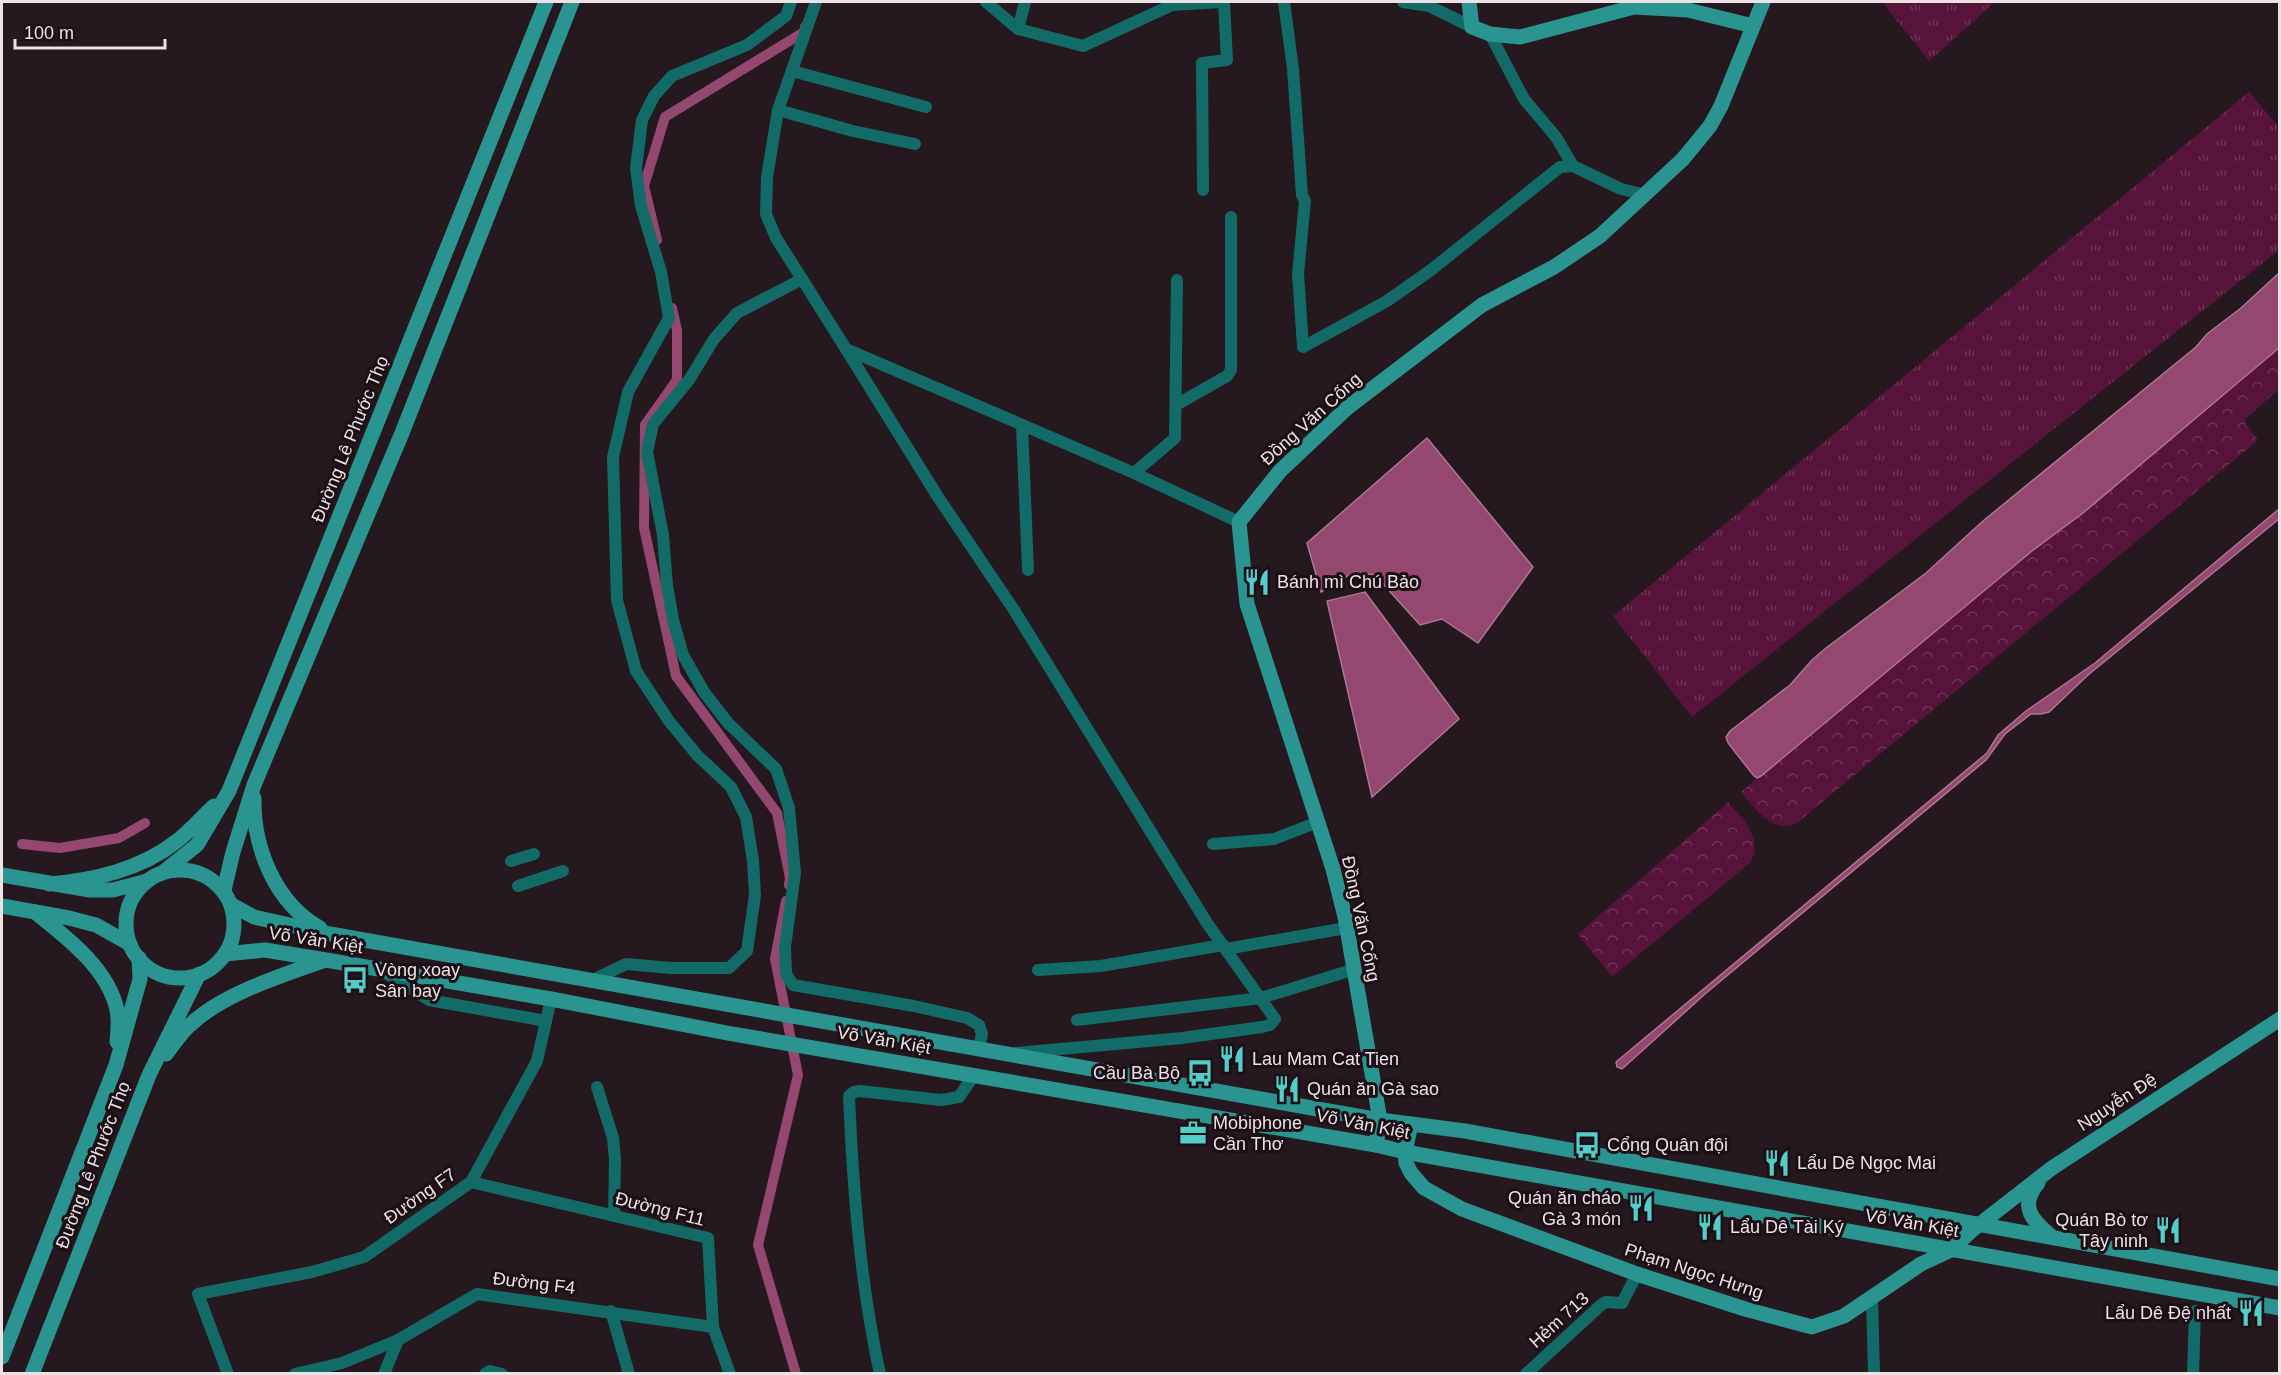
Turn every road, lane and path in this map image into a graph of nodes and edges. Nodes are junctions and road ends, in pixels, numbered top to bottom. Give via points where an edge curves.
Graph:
1 (546, 2) edge
2 (572, 2) edge
3 (791, 2) edge
4 (816, 2) edge
5 (986, 2) edge
6 (1025, 2) edge
7 (1222, 2) edge
8 (1284, 2) edge
9 (1403, 2) edge
10 (1469, 2) edge
11 (1763, 2) edge
12 (1170, 4) edge
13 (1753, 26) junction
14 (1472, 27) junction
15 (1018, 29) junction
16 (1490, 34) junction
17 (792, 71) junction
18 (926, 107) dead end
19 (778, 110) junction
20 (915, 144) dead end
21 (1573, 166) junction
22 (1203, 190) dead end
23 (1646, 195) junction
24 (1231, 217) dead end
25 (802, 279) junction
26 (1177, 279) dead end
27 (846, 349) junction
28 (1176, 405) junction
29 (1023, 425) junction
30 (1134, 473) junction
31 (1239, 522) junction
32 (1028, 570) dead end
33 (254, 785) junction
34 (229, 791) junction
35 (1318, 822) junction
36 (1213, 844) dead end
37 (534, 854) dead end
38 (511, 861) dead end
39 (563, 872) dead end
40 (162, 873) junction
41 (2, 875) edge
42 (147, 881) junction
43 (49, 884) junction
44 (518, 886) dead end
45 (224, 890) junction
46 (232, 905) junction
47 (2, 906) edge
48 (35, 912) junction
49 (1346, 928) junction
50 (330, 934) junction
51 (130, 944) junction
52 (1225, 947) junction
53 (225, 954) junction
54 (139, 958) junction
55 (326, 960) junction
56 (380, 970) junction
57 (1038, 970) dead end
58 (1352, 970) junction
59 (199, 974) junction
60 (592, 980) junction
61 (1261, 998) junction
62 (552, 999) junction
63 (546, 1020) junction
64 (1077, 1020) dead end
65 (2278, 1021) edge
66 (979, 1049) junction
67 (1007, 1054) junction
68 (116, 1065) junction
69 (149, 1075) junction
70 (974, 1075) junction
71 (597, 1087) dead end
72 (1380, 1120) junction
73 (1411, 1124) junction
74 (1376, 1145) junction
75 (1405, 1152) junction
76 (2052, 1168) junction
77 (471, 1182) junction
78 (614, 1216) junction
79 (1981, 1224) junction
80 (2055, 1239) junction
81 (1952, 1250) junction
82 (1637, 1274) junction
83 (2280, 1279) edge
84 (1872, 1297) junction
85 (2280, 1308) edge
86 (611, 1311) junction
87 (2195, 1311) dead end
88 (713, 1326) junction
89 (398, 1340) junction
90 (2, 1357) edge
91 (32, 1374) edge
92 (228, 1374) edge
93 (295, 1374) edge
94 (384, 1374) edge
95 (485, 1374) edge
96 (502, 1374) edge
97 (629, 1374) edge
98 (730, 1374) edge
99 (880, 1374) edge
100 (1526, 1374) edge
101 (1874, 1374) edge
102 (2193, 1374) edge

1 - 34 street, Đường Lê Phước Thọ
2 - 33 street via 402,434
3 - 60 street via 786,16 747,45 672,76 654,96 642,120 636,168 669,318 628,392 613,457 618,600 636,671 697,755 732,787 746,817 755,895 747,951 729,968 626,964
4 - 17 street
5 - 15 street
6 - 15 street
7 - 12 street
7 - 22 street via 1227,60 1202,63
8 - 21 street via 1305,201 1298,274 1303,347 1387,301 1546,176 1560,167
9 - 14 street via 1429,6
10 - 14 street
11 - 13 street, Đồng Văn Cống
12 - 15 street via 1083,46
13 - 16 street via 1688,9 1634,7 1520,37
13 - 23 street, Đồng Văn Cống via 1710,126
14 - 16 street
16 - 21 street via 1524,99 1556,137
17 - 18 street
17 - 19 street
19 - 20 street
19 - 25 street via 767,177 766,214
21 - 23 street via 1621,189
23 - 31 street, Đồng Văn Cống via 1577,254 1482,305 1347,408 1280,471
24 - 28 street via 1231,370
25 - 27 street
25 - 66 street via 737,313 653,424 647,452 663,535 673,620 683,655 704,692 728,723 776,769 789,808 795,873 785,947 786,974 793,985 967,1018 979,1024
26 - 28 street
27 - 29 street
27 - 52 street
28 - 30 street via 1175,438
29 - 30 street
29 - 32 street
30 - 31 street
31 - 35 street, Đồng Văn Cống via 1247,604
33 - 45 street
33 - 50 street via 254,812 273,878 292,907
34 - 40 street, Đường Lê Phước Thọ via 196,845
34 - 43 street via 176,842 145,860 104,876
35 - 36 street via 1274,839
35 - 49 street, Đồng Văn Cống
37 - 38 street
39 - 44 street
40 - 42 street
40 - 45 street via 178,869 195,871
41 - 43 street
42 - 43 street via 113,890
42 - 51 street via 128,910
45 - 46 street
46 - 50 street, Võ Văn Kiệt via 254,917
46 - 53 street via 235,922
47 - 48 street
48 - 51 street via 96,926
48 - 68 street via 92,964 105,983 117,1009
49 - 52 street
49 - 58 street, Đồng Văn Cống
50 - 60 street, Võ Văn Kiệt
51 - 54 street
52 - 57 street via 1101,966
52 - 61 street
53 - 55 street, Võ Văn Kiệt via 265,950
53 - 59 street
54 - 59 street via 166,976 183,978
54 - 68 street, Đường Lê Phước Thọ via 140,979
55 - 56 street, Võ Văn Kiệt
55 - 69 street via 281,975 204,1014 190,1025
56 - 62 street, Võ Văn Kiệt
56 - 63 street via 429,1000
58 - 61 street
58 - 72 street, Đồng Văn Cống
59 - 69 street, Đường Lê Phước Thọ
60 - 66 street, Võ Văn Kiệt
61 - 64 street
61 - 67 street via 1275,1019 1262,1028
62 - 63 street, Đường F7
62 - 70 street, Võ Văn Kiệt
63 - 77 street, Đường F7 via 537,1061
65 - 76 street, Nguyễn Đệ
66 - 67 street, Võ Văn Kiệt
67 - 72 street, Võ Văn Kiệt
68 - 90 street, Đường Lê Phước Thọ
69 - 91 street, Đường Lê Phước Thọ
70 - 74 street, Võ Văn Kiệt
70 - 99 street via 959,1097 941,1100 860,1091 849,1096 857,1231
71 - 78 street via 613,1138
72 - 73 street, Võ Văn Kiệt
72 - 74 street, Đồng Văn Cống
73 - 75 street
73 - 79 street, Võ Văn Kiệt
74 - 75 street, Võ Văn Kiệt
75 - 81 street, Võ Văn Kiệt
75 - 82 street, Phạm Ngọc Hưng via 1411,1173 1424,1188 1462,1209
76 - 79 street, Nguyễn Đệ
76 - 80 street via 2028,1200 2029,1211 2038,1225
77 - 78 street, Đường F11
77 - 92 street, Đường F7 via 364,1257 312,1272 198,1294
78 - 88 street, Đường F11 via 708,1238
79 - 80 street, Võ Văn Kiệt
79 - 81 street, Nguyễn Đệ
80 - 83 street, Võ Văn Kiệt
81 - 84 street, Phạm Ngọc Hưng via 1921,1264
81 - 85 street, Võ Văn Kiệt
82 - 84 street, Phạm Ngọc Hưng via 1812,1327 1844,1316
82 - 100 street, Hẻm 713 via 1622,1303 1600,1305
84 - 101 street
86 - 88 street, Đường F4
86 - 89 street, Đường F4 via 477,1294
86 - 97 street
87 - 102 street
88 - 98 street, Đường F11
89 - 93 street, Đường F4 via 342,1363
89 - 94 street
95 - 96 street

